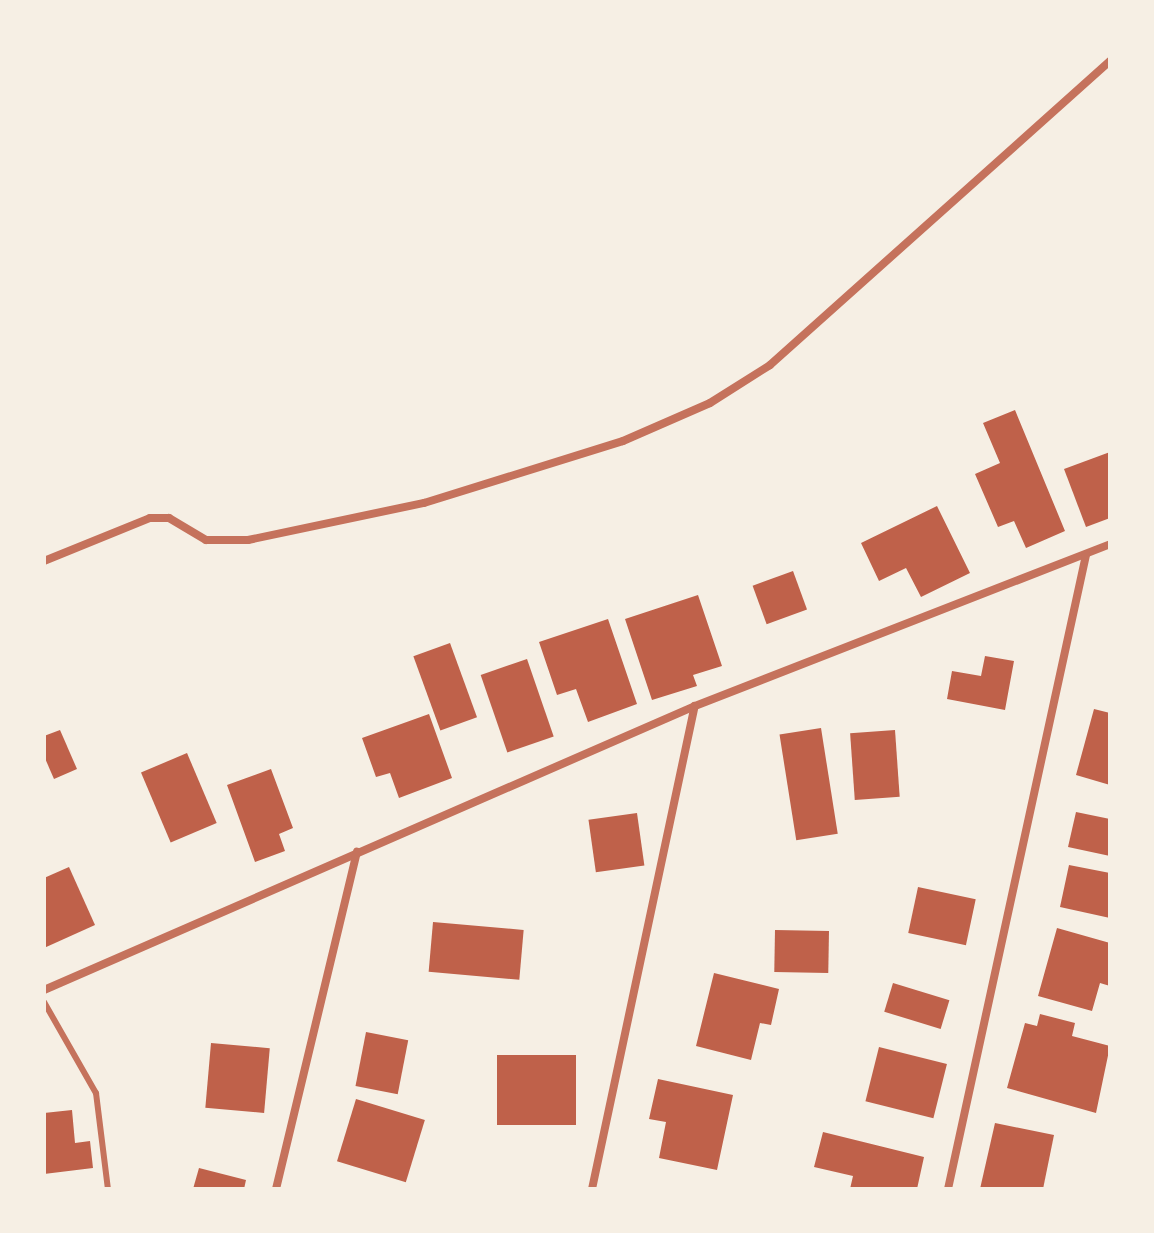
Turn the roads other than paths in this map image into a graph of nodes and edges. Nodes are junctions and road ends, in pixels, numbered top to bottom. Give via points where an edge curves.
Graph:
1 (1110, 61) edge
2 (1110, 544) edge
3 (1086, 555) junction
4 (44, 561) edge
5 (695, 706) junction
6 (357, 852) junction
7 (44, 990) edge
8 (44, 1002) edge
9 (108, 1189) edge
10 (276, 1189) edge
11 (592, 1189) edge
12 (948, 1189) edge

1 - 4 street via 770,365 710,403 623,441 424,503 248,540 206,540 169,518 150,518
2 - 3 street
3 - 5 street
3 - 12 street
5 - 6 street
5 - 11 street
6 - 7 street
6 - 10 street
8 - 9 lane via 96,1093

